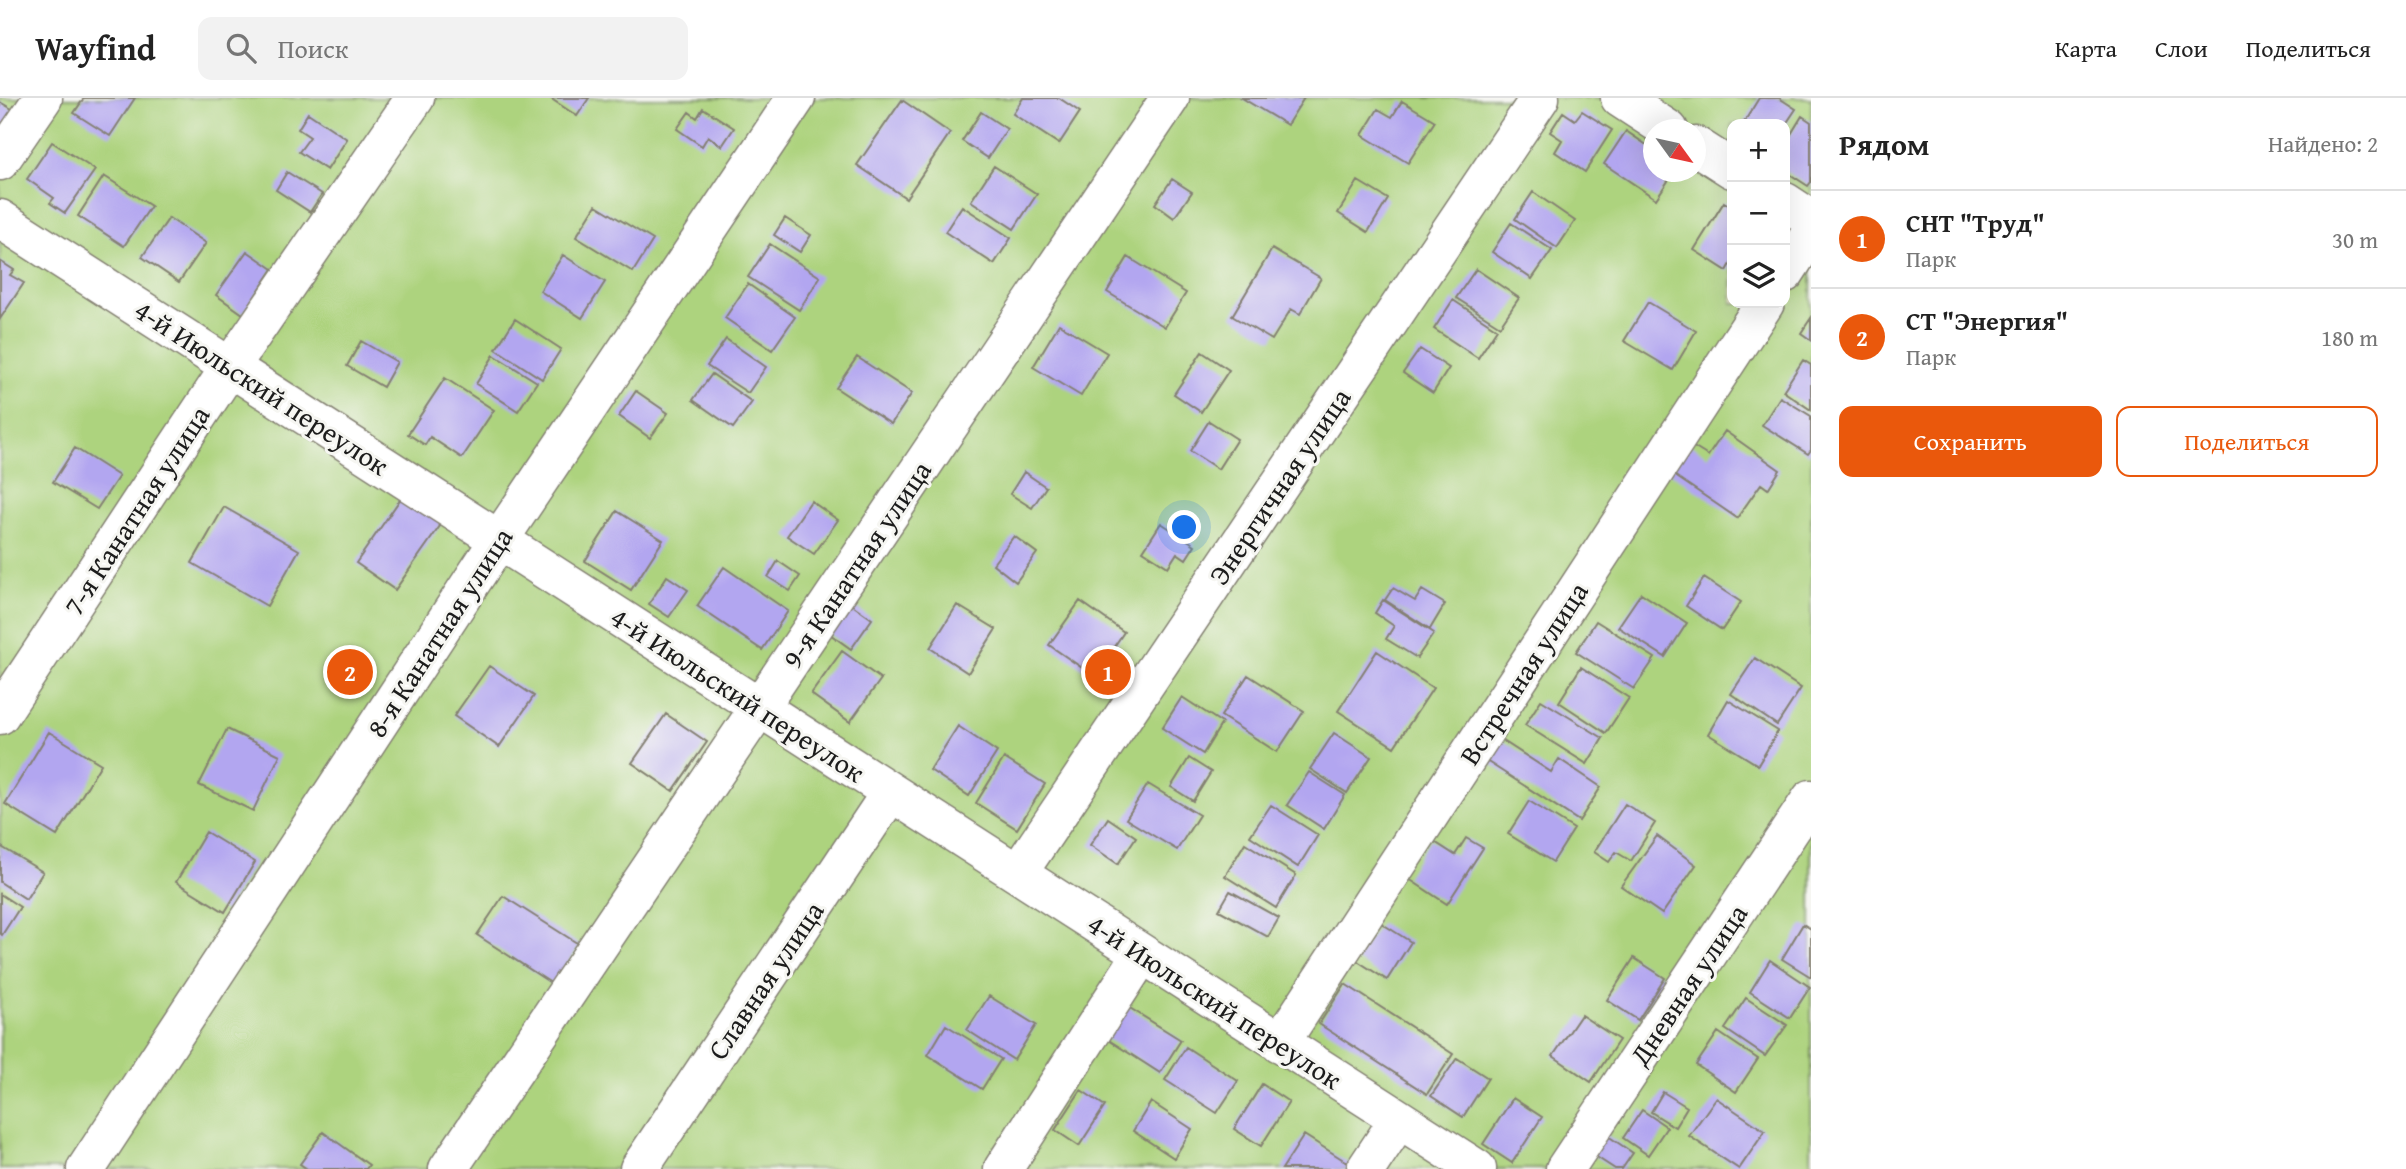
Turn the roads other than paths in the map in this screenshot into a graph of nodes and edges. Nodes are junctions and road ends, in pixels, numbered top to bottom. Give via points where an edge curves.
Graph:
1 (43, 98) edge
2 (415, 98) edge
3 (796, 98) edge
4 (1170, 98) edge
5 (1540, 98) edge
6 (1619, 98) edge
7 (1652, 119) edge
8 (1706, 152) edge
9 (0, 161) edge
10 (1727, 166) edge
11 (1790, 205) edge
12 (0, 219) edge
13 (1811, 219) edge
14 (1811, 233) edge
15 (1790, 265) edge
16 (1762, 308) edge
17 (230, 367) junction
18 (499, 540) junction
19 (760, 708) junction
20 (0, 715) edge
21 (891, 792) junction
22 (1811, 799) edge
23 (1018, 873) junction
24 (1142, 954) junction
25 (1280, 1043) junction
26 (1399, 1119) junction
27 (86, 1169) edge
28 (448, 1169) edge
29 (639, 1169) edge
30 (1003, 1169) edge
31 (1367, 1169) edge
32 (1477, 1169) edge
33 (1565, 1169) edge

1 - 9 lane
2 - 17 lane, 7-я Канатная улица
3 - 18 lane, 8-я Канатная улица
4 - 19 lane, 9-я Канатная улица
5 - 23 lane, Энергичная улица
6 - 7 lane
8 - 10 lane
11 - 13 lane
12 - 17 lane, 4-й Июльский переулок
14 - 15 lane
16 - 25 lane, Встречная улица
17 - 18 lane, 4-й Июльский переулок
17 - 20 lane, 7-я Канатная улица
18 - 19 lane, 4-й Июльский переулок
18 - 27 lane, 8-я Канатная улица
19 - 21 lane, 4-й Июльский переулок
19 - 28 lane, 9-я Канатная улица
21 - 23 lane, 4-й Июльский переулок
21 - 29 lane, Славная улица
22 - 33 lane, Дневная улица
23 - 24 lane, 4-й Июльский переулок
24 - 25 lane, 4-й Июльский переулок
24 - 30 lane
25 - 26 lane, 4-й Июльский переулок
26 - 31 lane
26 - 32 lane, 4-й Июльский переулок

